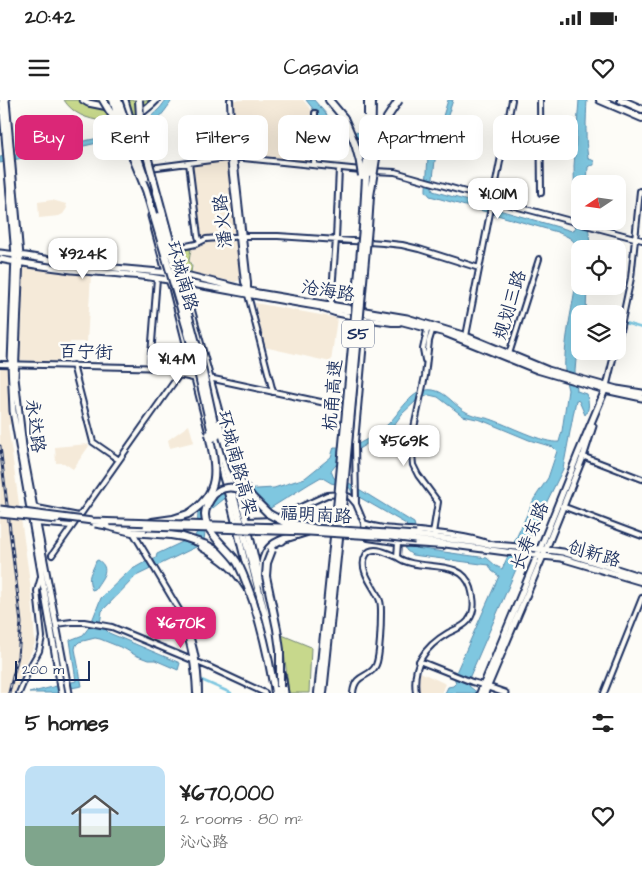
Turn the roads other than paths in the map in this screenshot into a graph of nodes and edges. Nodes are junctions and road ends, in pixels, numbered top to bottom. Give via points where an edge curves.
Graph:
1 (2, 100) edge
2 (6, 100) edge
3 (82, 100) edge
4 (113, 100) edge
5 (118, 100) edge
6 (125, 100) edge
7 (139, 100) edge
8 (156, 100) edge
9 (230, 100) edge
10 (329, 100) edge
11 (368, 100) edge
12 (372, 100) edge
13 (399, 100) edge
14 (512, 100) edge
15 (540, 100) edge
16 (600, 100) edge
17 (621, 100) edge
18 (104, 103) edge
19 (642, 109) edge
20 (315, 113) dead end
21 (118, 115) edge
22 (124, 115) edge
23 (128, 115) edge
24 (140, 115) edge
25 (230, 115) edge
26 (642, 118) edge
27 (9, 153) junction
28 (139, 160) edge
29 (139, 160) edge
30 (142, 160) edge
31 (210, 160) edge
32 (232, 160) edge
33 (263, 160) edge
34 (189, 163) junction
35 (314, 165) junction
36 (340, 168) junction
37 (146, 169) junction
38 (640, 191) dead end
39 (541, 193) dead end
40 (367, 196) junction
41 (493, 199) junction
42 (152, 206) junction
43 (241, 236) junction
44 (636, 238) junction
45 (336, 239) junction
46 (642, 240) edge
47 (200, 242) junction
48 (172, 249) junction
49 (0, 253) edge
50 (0, 259) edge
51 (18, 259) junction
52 (538, 259) dead end
53 (175, 265) junction
54 (479, 268) junction
55 (166, 272) junction
56 (182, 274) junction
57 (157, 278) junction
58 (169, 280) junction
59 (184, 283) junction
60 (248, 293) junction
61 (331, 304) junction
62 (625, 305) edge
63 (318, 307) junction
64 (366, 319) junction
65 (404, 322) junction
66 (431, 326) junction
67 (466, 336) junction
68 (197, 354) junction
69 (509, 358) junction
70 (613, 360) edge
71 (13, 363) junction
72 (0, 364) edge
73 (73, 365) junction
74 (192, 367) junction
75 (150, 368) junction
76 (171, 368) junction
77 (179, 375) junction
78 (210, 378) junction
79 (195, 379) junction
80 (606, 388) junction
81 (273, 392) junction
82 (642, 393) edge
83 (642, 398) edge
84 (358, 410) junction
85 (580, 455) junction
86 (119, 460) junction
87 (642, 479) edge
88 (252, 496) junction
89 (340, 498) junction
90 (356, 504) junction
91 (560, 505) junction
92 (32, 507) junction
93 (0, 509) edge
94 (0, 514) edge
95 (79, 516) junction
96 (247, 521) junction
97 (147, 522) junction
98 (35, 523) junction
99 (364, 523) junction
100 (72, 526) junction
101 (107, 526) junction
102 (311, 530) junction
103 (432, 533) junction
104 (134, 534) dead end
105 (642, 536) edge
106 (415, 537) junction
107 (284, 539) junction
108 (400, 543) junction
109 (494, 548) junction
110 (543, 549) junction
111 (52, 555) dead end
112 (397, 556) junction
113 (540, 556) junction
114 (42, 575) junction
115 (642, 577) edge
116 (242, 578) junction
117 (642, 582) edge
118 (642, 598) edge
119 (254, 600) junction
120 (642, 603) edge
121 (56, 624) junction
122 (273, 631) junction
123 (195, 661) junction
124 (419, 661) junction
125 (273, 683) junction
126 (485, 686) junction
127 (280, 690) edge
128 (20, 693) edge
129 (62, 693) edge
130 (69, 693) edge
131 (197, 693) edge
132 (265, 693) edge
133 (274, 693) edge
134 (285, 693) edge
135 (318, 693) edge
136 (323, 693) edge
137 (353, 693) edge
138 (416, 693) edge
139 (482, 693) edge
140 (505, 693) edge
141 (605, 693) edge

1 - 27 main road, 永达路
2 - 27 main road, 永达路
3 - 18 main road
4 - 42 highway, 环城南路高架, bridge
5 - 22 main road, 环城南路, bridge
5 - 53 highway, 环城南路高架, bridge
6 - 23 main road, 环城南路
7 - 53 highway, bridge via 146,152
8 - 24 highway, bridge
9 - 25 street, 潘火路
10 - 40 highway, bridge via 344,118 356,144
11 - 40 highway, 杭甬高速 / S5, bridge
12 - 40 highway, 杭甬高速 / S5, bridge
13 - 40 highway, bridge via 387,118
14 - 41 street
15 - 39 street
16 - 26 highway
17 - 19 highway
18 - 21 main road, bridge
18 - 42 highway, bridge
20 - 35 street
27 - 51 main road, 永达路
28 - 42 main road, 环城南路
29 - 42 main road, 环城南路
30 - 37 highway
31 - 34 street
32 - 43 street, 潘火路
33 - 35 street
34 - 37 street
34 - 47 street
35 - 36 street
36 - 41 street via 395,172
36 - 45 street
37 - 42 highway
38 - 44 street
40 - 89 highway, 杭甬高速 / S5, bridge
41 - 44 street
41 - 54 street
42 - 48 main road, 环城南路
42 - 55 main road, 环城南路
42 - 68 highway, 环城南路高架, bridge
43 - 45 street
43 - 47 street
43 - 60 street, 潘火路
44 - 46 street
44 - 62 street
45 - 54 street via 402,245
45 - 61 street
47 - 48 street
48 - 56 main road, 环城南路
49 - 51 main road, 沧海路
50 - 51 main road, 沧海路
51 - 55 main road, 沧海路
51 - 57 main road, 沧海路 via 64,269
51 - 71 main road, 永达路
52 - 69 street, 规划三路
53 - 68 highway, 环城南路高架, bridge
54 - 67 street
55 - 56 main road, 沧海路
55 - 58 main road, 环城南路
56 - 59 main road, 环城南路
56 - 60 main road, 沧海路
57 - 58 main road, 沧海路
57 - 75 street
58 - 59 main road, 沧海路
58 - 74 main road, 环城南路
59 - 60 main road, 沧海路
59 - 78 main road, 环城南路
60 - 61 main road, 沧海路
60 - 63 main road, 沧海路
60 - 81 street, 潘火路
61 - 66 main road, 沧海路 via 407,318
63 - 64 street via 335,314
63 - 65 main road, 沧海路
64 - 65 street
64 - 84 street
65 - 66 main road, 沧海路
66 - 67 main road, 沧海路
66 - 69 main road, 沧海路
66 - 103 street via 423,349 427,367 412,437 412,454 418,475 438,502
67 - 69 main road, 沧海路
68 - 88 highway, bridge via 232,467
68 - 97 highway, bridge via 215,469 213,484 204,500 188,514
68 - 125 highway, 环城南路高架, bridge via 213,438 272,659
68 - 127 highway, 环城南路高架, bridge via 275,656
69 - 80 main road via 537,370
70 - 80 street, 长寿东路
71 - 72 street, 百宁街
71 - 73 street, 百宁街
71 - 92 main road, 永达路
73 - 75 street, 百宁街
73 - 86 street via 93,442
74 - 76 street, 百宁街
74 - 79 main road, 环城南路
75 - 76 street, 百宁街
76 - 77 street
77 - 79 street
77 - 86 street
78 - 79 street
78 - 81 street
78 - 96 main road, 环城南路, bridge
79 - 119 main road, 环城南路 via 227,489
80 - 82 main road
80 - 83 main road
80 - 85 main road, 长寿东路
81 - 84 street
84 - 90 street
85 - 87 street
85 - 91 main road, 长寿东路
86 - 95 street
88 - 102 highway, bridge via 269,514
88 - 116 highway, bridge via 242,489 220,489 211,498 205,515 208,527 237,563
89 - 135 highway, 杭甬高速 / S5
89 - 136 highway, 杭甬高速 / S5
90 - 96 street via 342,494 327,495 272,520
90 - 99 street
91 - 105 street
91 - 110 main road, 长寿东路
92 - 95 street
92 - 98 main road, 永达路
93 - 97 main road, 福明南路, bridge via 92,522
94 - 101 main road, 福明南路, bridge
95 - 100 street
96 - 122 main road
97 - 102 main road, 福明南路, bridge
98 - 100 street
98 - 114 main road, 永达路
98 - 121 main road, 永达路
99 - 106 street via 403,530
99 - 108 street via 368,538
100 - 111 street
101 - 102 main road, 福明南路, bridge
101 - 116 highway, bridge via 183,537 207,545 230,560
102 - 106 main road, 福明南路, bridge
102 - 107 highway, bridge
103 - 106 street
103 - 109 street via 478,540
104 - 123 street via 175,603
106 - 108 street
106 - 109 main road, 福明南路
106 - 109 street via 435,545 482,551
107 - 122 highway, bridge via 271,545 262,565
107 - 127 highway, bridge via 272,550 266,576 280,650
108 - 112 street
109 - 110 main road, 福明南路
109 - 113 main road, 福明南路
110 - 113 main road, 长寿东路
110 - 115 main road, 创新路 via 563,552
112 - 124 street via 413,564 454,569 463,574 470,584 473,597 474,606 467,622 434,642
112 - 137 street via 377,550 366,555 365,573 381,610 378,654 374,669 358,679
113 - 117 main road, 创新路 via 561,558
113 - 126 main road, 长寿东路
114 - 128 street via 37,591 42,637
114 - 129 main road, 永达路
116 - 119 highway
116 - 125 highway, bridge via 264,635
118 - 141 street
119 - 133 main road
120 - 141 street
121 - 123 street via 84,622 112,627
121 - 130 main road, 永达路
122 - 134 main road
123 - 131 street
123 - 132 street
124 - 126 street
124 - 138 street via 414,677
125 - 133 highway, 环城南路高架
126 - 139 main road, 长寿东路
126 - 140 main road

